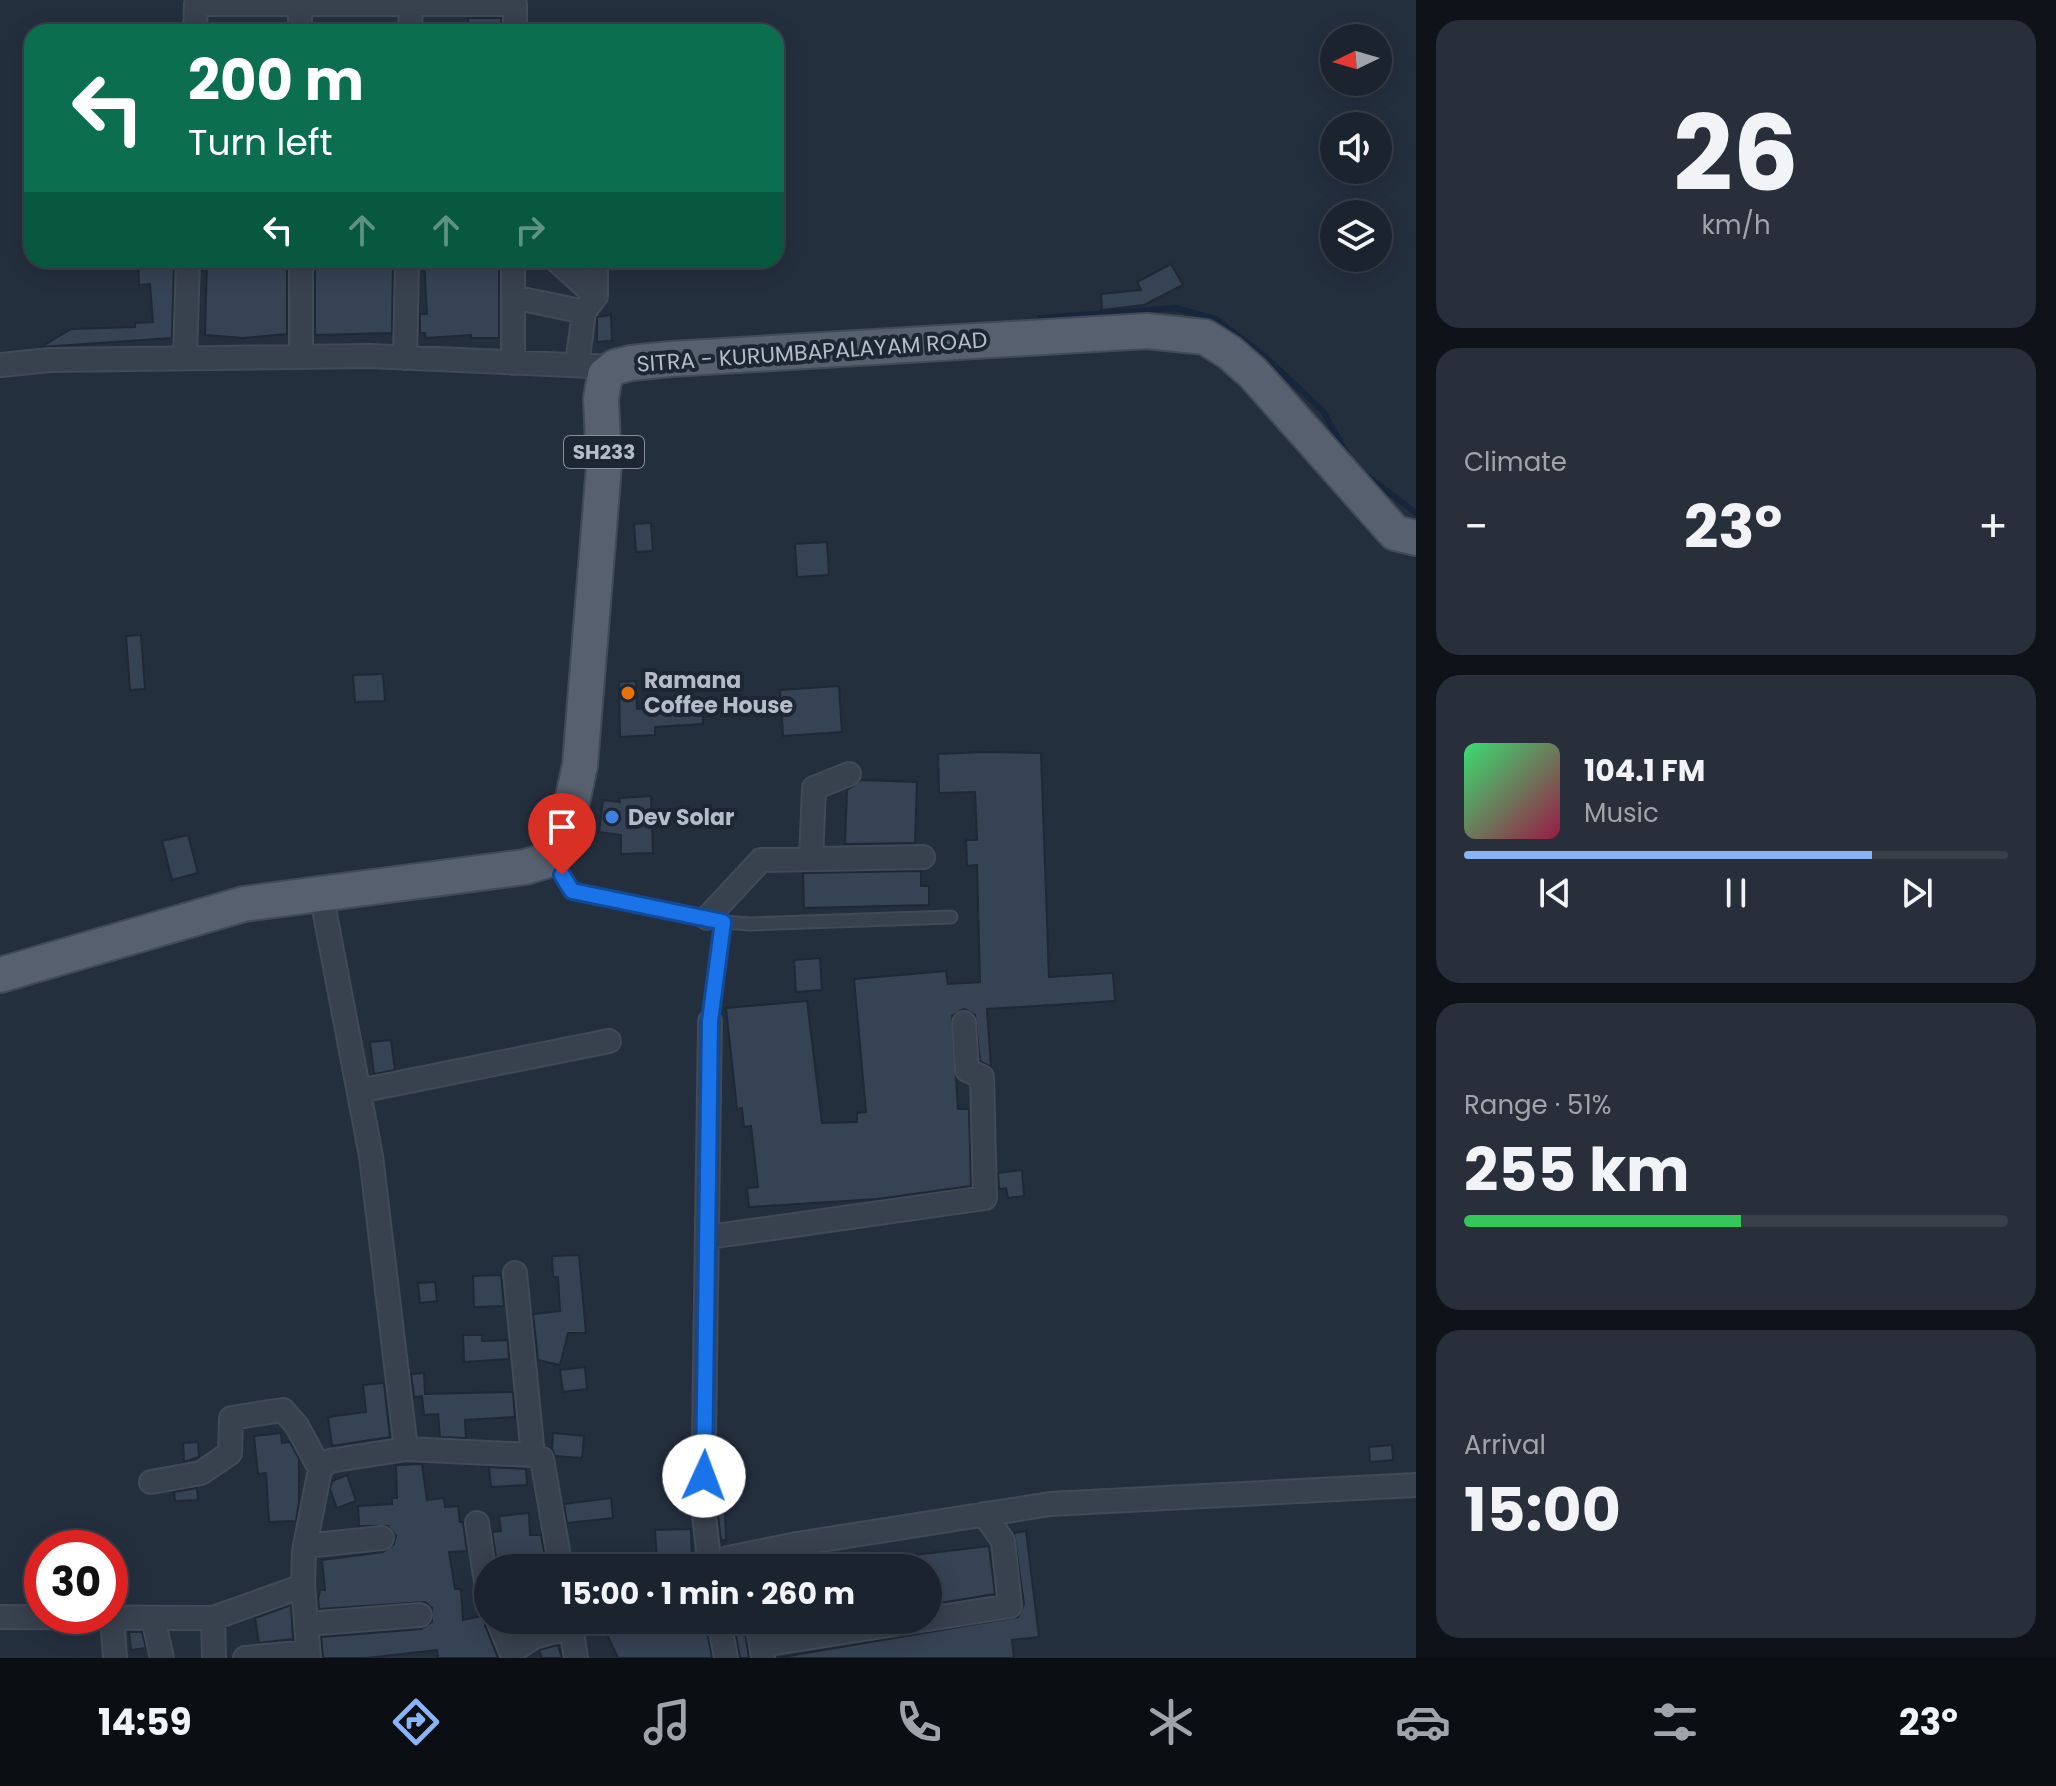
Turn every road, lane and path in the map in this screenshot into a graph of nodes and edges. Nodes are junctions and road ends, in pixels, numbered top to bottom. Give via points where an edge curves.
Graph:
1 (300, 4) junction
2 (411, 4) junction
3 (195, 24) edge
4 (300, 24) edge
5 (410, 24) edge
6 (515, 24) edge
7 (188, 268) edge
8 (301, 268) edge
9 (407, 268) edge
10 (513, 268) edge
11 (562, 268) edge
12 (595, 268) edge
13 (513, 297) junction
14 (590, 304) junction
15 (301, 357) junction
16 (185, 358) junction
17 (405, 358) junction
18 (513, 363) junction
19 (0, 365) edge
20 (577, 365) junction
21 (615, 367) junction
22 (1416, 538) edge
23 (849, 774) dead end
24 (923, 857) dead end
25 (552, 859) junction
26 (811, 859) junction
27 (321, 893) junction
28 (951, 917) dead end
29 (715, 920) junction
30 (0, 975) edge
31 (710, 1021) joint
32 (964, 1023) dead end
33 (609, 1041) dead end
34 (359, 1091) junction
35 (709, 1237) junction
36 (515, 1273) dead end
37 (406, 1449) junction
38 (533, 1455) junction
39 (320, 1469) junction
40 (151, 1482) dead end
41 (1416, 1485) edge
42 (984, 1514) junction
43 (477, 1523) dead end
44 (382, 1538) dead end
45 (305, 1546) junction
46 (482, 1554) edge
47 (559, 1554) edge
48 (708, 1554) edge
49 (781, 1554) edge
50 (303, 1586) junction
51 (420, 1615) dead end
52 (0, 1617) edge
53 (24, 1617) edge
54 (128, 1617) edge
55 (942, 1617) edge
56 (153, 1618) junction
57 (213, 1618) junction
58 (306, 1624) junction
59 (113, 1634) edge
60 (504, 1634) edge
61 (541, 1634) edge
62 (573, 1634) edge
63 (722, 1634) edge
64 (850, 1634) edge
65 (763, 1651) edge
66 (309, 1655) edge
67 (115, 1658) edge
68 (162, 1658) edge
69 (214, 1658) edge
70 (245, 1658) edge
71 (576, 1658) edge
72 (726, 1658) edge

1 - 2 street
1 - 3 street via 196,4
1 - 4 street
2 - 5 street
2 - 6 street via 515,4
7 - 16 street
8 - 15 street
9 - 17 street
10 - 13 street
11 - 14 street
12 - 14 street
13 - 14 street
13 - 18 street
14 - 20 street
15 - 16 street
15 - 17 street
16 - 19 street
17 - 18 street
18 - 20 street
20 - 21 street
21 - 22 main road, SITRA - KURUMBAPALAYAM ROAD via 671,359 1131,332 1205,337 1253,373 1395,533
21 - 25 main road, SITRA - KURUMBAPALAYAM ROAD / SH233 via 605,375 601,399 604,466 580,765 569,823
23 - 26 street via 814,788
24 - 26 street
25 - 27 main road
25 - 29 lane via 572,891
26 - 29 street via 761,860
27 - 30 main road via 244,904
27 - 34 street
28 - 29 lane
29 - 31 lane
31 - 35 street
32 - 35 street via 967,1070 982,1077 985,1198
33 - 34 street
34 - 37 street
35 - 48 street via 703,1506
36 - 38 street
37 - 38 street
37 - 39 street via 329,1461
38 - 47 street via 542,1459
39 - 40 street via 283,1410 231,1418 230,1453 201,1473
39 - 45 street
41 - 42 street via 1050,1504
42 - 49 street
42 - 55 street via 1003,1541 1010,1606
43 - 46 street
44 - 45 street
45 - 50 street
50 - 57 street
50 - 58 street
51 - 58 street
52 - 53 street
54 - 56 street
56 - 57 street
56 - 68 street
57 - 69 street
58 - 66 street
59 - 67 street
60 - 61 street via 511,1652
62 - 71 street
63 - 72 street
64 - 65 street
66 - 70 street

